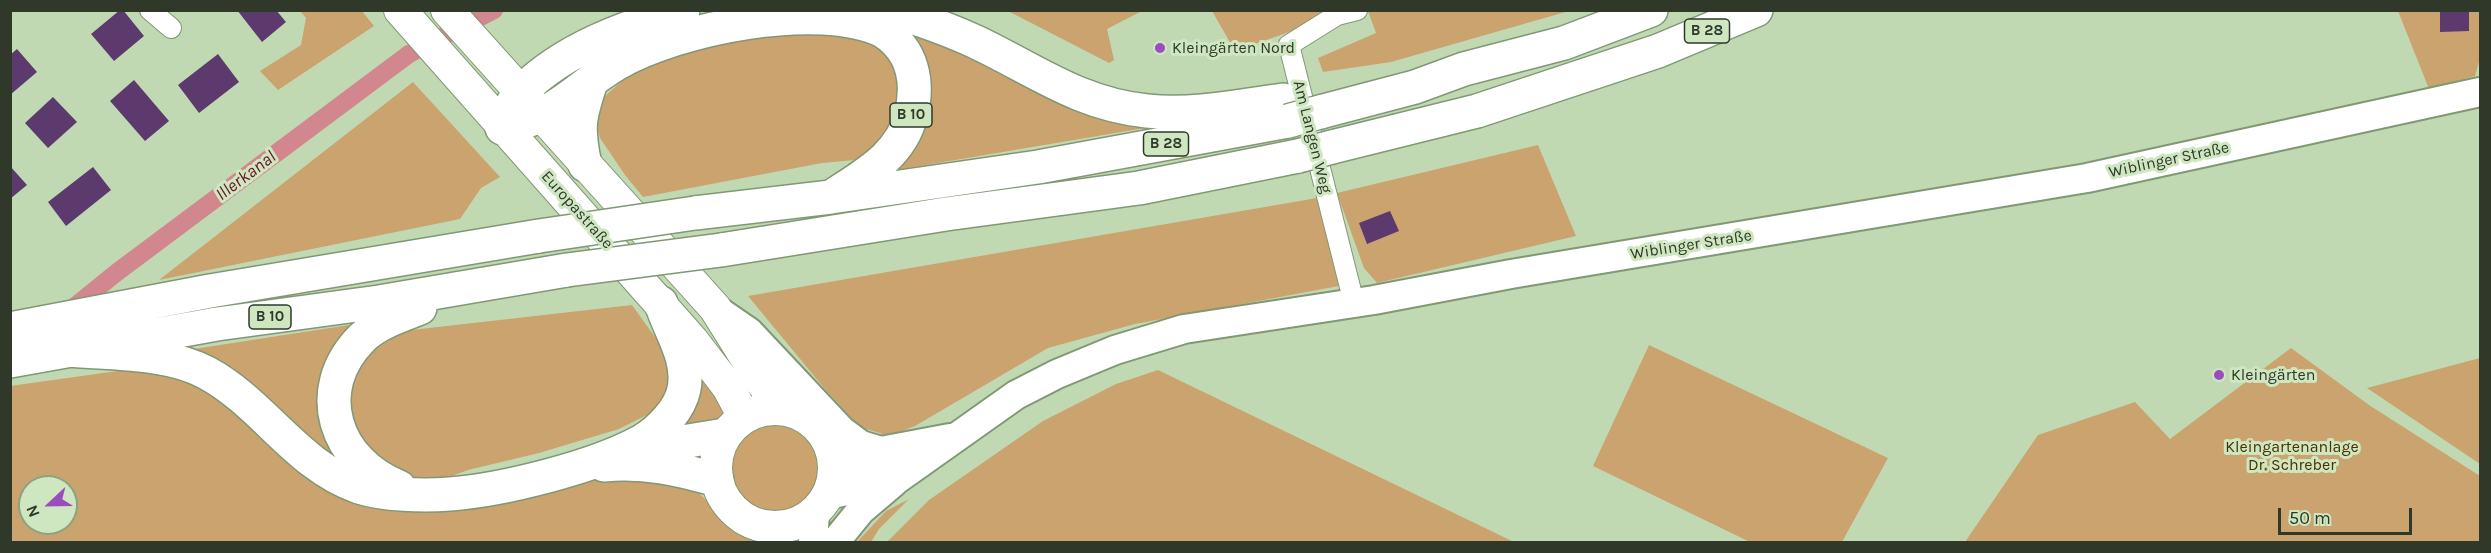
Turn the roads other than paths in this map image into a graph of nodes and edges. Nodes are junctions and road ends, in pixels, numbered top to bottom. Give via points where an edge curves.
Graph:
1 (150, 10) edge
2 (400, 10) edge
3 (447, 10) edge
4 (683, 10) edge
5 (890, 10) edge
6 (1357, 10) edge
7 (1651, 10) edge
8 (1756, 10) edge
9 (171, 28) dead end
10 (591, 82) junction
11 (520, 92) junction
12 (2481, 92) edge
13 (1286, 111) junction
14 (542, 116) junction
15 (502, 128) junction
16 (585, 165) junction
17 (831, 197) junction
18 (835, 232) joint
19 (471, 287) junction
20 (661, 303) junction
21 (1354, 303) junction
22 (715, 308) junction
23 (10, 329) edge
24 (69, 350) junction
25 (10, 361) edge
26 (783, 409) junction
27 (734, 426) junction
28 (958, 436) junction
29 (831, 451) junction
30 (620, 452) junction
31 (927, 459) junction
32 (569, 469) junction
33 (717, 480) junction
34 (896, 480) junction
35 (413, 493) junction
36 (821, 503) junction
37 (772, 535) edge
38 (813, 543) edge
39 (835, 543) edge

1 - 9 street
2 - 15 main road, Europastraße
3 - 11 main road
4 - 11 highway via 606,36 549,69
5 - 13 highway via 976,42 1052,83 1112,105 1147,111
6 - 21 street, Am Langen Weg via 1337,15 1289,45
7 - 13 highway via 1564,43 1464,69 1415,87
8 - 18 highway, B 28, bridge via 1658,51 1477,111 1298,156 1139,188
10 - 14 highway, B 10
10 - 16 highway via 579,134
10 - 17 highway, B 10 via 671,37 746,19 812,13 849,17 878,27 904,51 914,74 910,121 898,144 881,163
11 - 14 main road
11 - 15 highway
12 - 21 main road, Wiblinger Straße via 2086,178
13 - 17 highway, B 28 via 1044,166
14 - 15 highway, B 10
14 - 16 main road
15 - 20 main road, Europastraße
16 - 22 main road
17 - 23 highway, B 10, bridge via 695,213 281,278
18 - 19 highway, B 10, bridge
19 - 24 highway, B 10
19 - 35 highway via 375,328 348,356 337,379 334,414 352,453 373,474
20 - 27 main road, Europastraße via 728,387
20 - 30 highway via 680,349 684,391 664,422 644,440
21 - 28 main road, Wiblinger Straße via 1184,328 1114,350 1016,395
22 - 26 main road
22 - 28 main road via 749,332 842,431 861,445 881,451
24 - 25 highway, B 10
24 - 35 highway, B 10 via 173,360 191,366 247,400 291,444 337,478 384,492
26 - 27 main road via 756,412
26 - 29 main road via 813,423
27 - 30 highway
27 - 33 main road via 719,449
28 - 31 main road, Wiblinger Straße
29 - 31 main road, Wiblinger Straße via 864,468
29 - 36 main road via 833,473
30 - 32 highway
31 - 34 main road, Wiblinger Straße
32 - 33 highway, B 10 via 647,464
32 - 35 highway, B 10 via 449,494
33 - 37 main road via 721,494 734,511
34 - 36 main road, Wiblinger Straße
34 - 39 main road via 861,510
36 - 37 main road via 801,522
36 - 38 main road

